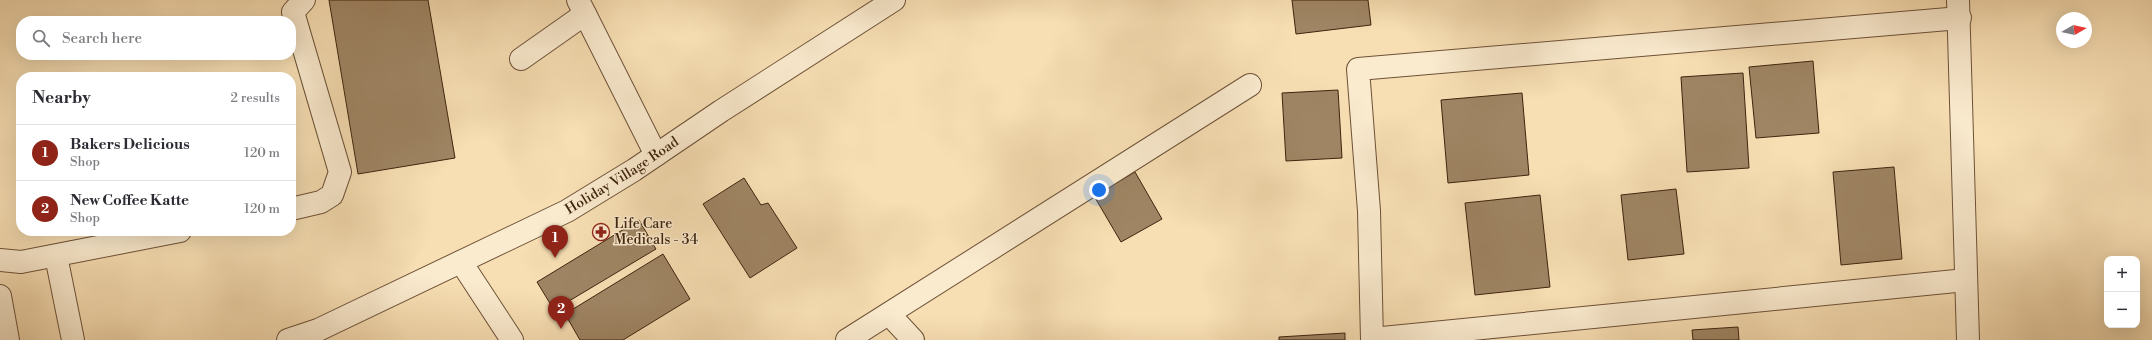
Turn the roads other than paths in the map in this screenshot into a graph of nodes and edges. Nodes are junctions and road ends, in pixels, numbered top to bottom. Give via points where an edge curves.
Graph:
1 (304, 0) edge
2 (894, 0) edge
3 (581, 7) edge
4 (1959, 9) edge
5 (294, 16) edge
6 (296, 22) edge
7 (521, 59) dead end
8 (1250, 85) dead end
9 (656, 155) junction
10 (296, 208) edge
11 (155, 236) edge
12 (56, 256) junction
13 (0, 260) edge
14 (461, 262) junction
15 (1966, 280) junction
16 (0, 296) edge
17 (889, 314) junction
18 (8, 340) edge
19 (73, 340) edge
20 (288, 340) edge
21 (512, 340) edge
22 (846, 340) edge
23 (913, 340) edge
24 (1372, 340) edge
25 (1968, 340) edge

1 - 5 street via 293,12
2 - 9 street, Holiday Village Road
3 - 7 street
3 - 9 street
4 - 15 street
4 - 24 street via 1358,69 1369,211
6 - 10 street via 340,172 332,195 321,202
8 - 17 street
9 - 14 street, Holiday Village Road via 566,211
11 - 12 street
12 - 13 street via 21,262
12 - 19 street
14 - 20 street, Holiday Village Road via 318,330
14 - 21 street
15 - 24 street
15 - 25 street
16 - 18 street
17 - 22 street
17 - 23 street

